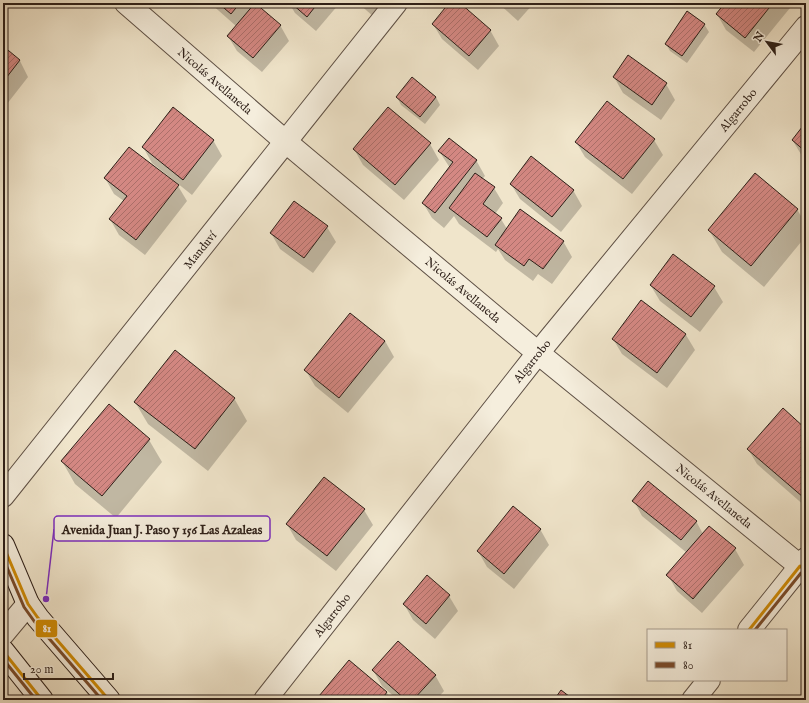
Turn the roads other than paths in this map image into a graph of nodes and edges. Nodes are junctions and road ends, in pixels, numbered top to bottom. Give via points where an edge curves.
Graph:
1 (126, 3) edge
2 (396, 3) edge
3 (806, 27) edge
4 (286, 142) junction
5 (538, 353) junction
6 (3, 496) edge
7 (3, 545) edge
8 (804, 565) edge
9 (28, 604) junction
10 (750, 629) edge
11 (3, 634) edge
12 (3, 651) edge
13 (708, 681) edge
14 (42, 700) edge
15 (109, 700) edge
16 (265, 700) edge
17 (693, 700) edge

1 - 4 street, Nicolás Avellaneda
2 - 4 street, Manduví
3 - 5 street, Algarrobo
4 - 5 street, Nicolás Avellaneda
4 - 6 street, Manduví
5 - 8 street, Nicolás Avellaneda
5 - 16 street, Algarrobo
7 - 9 street
8 - 10 street
9 - 11 street
9 - 15 street
12 - 14 street
13 - 17 street

